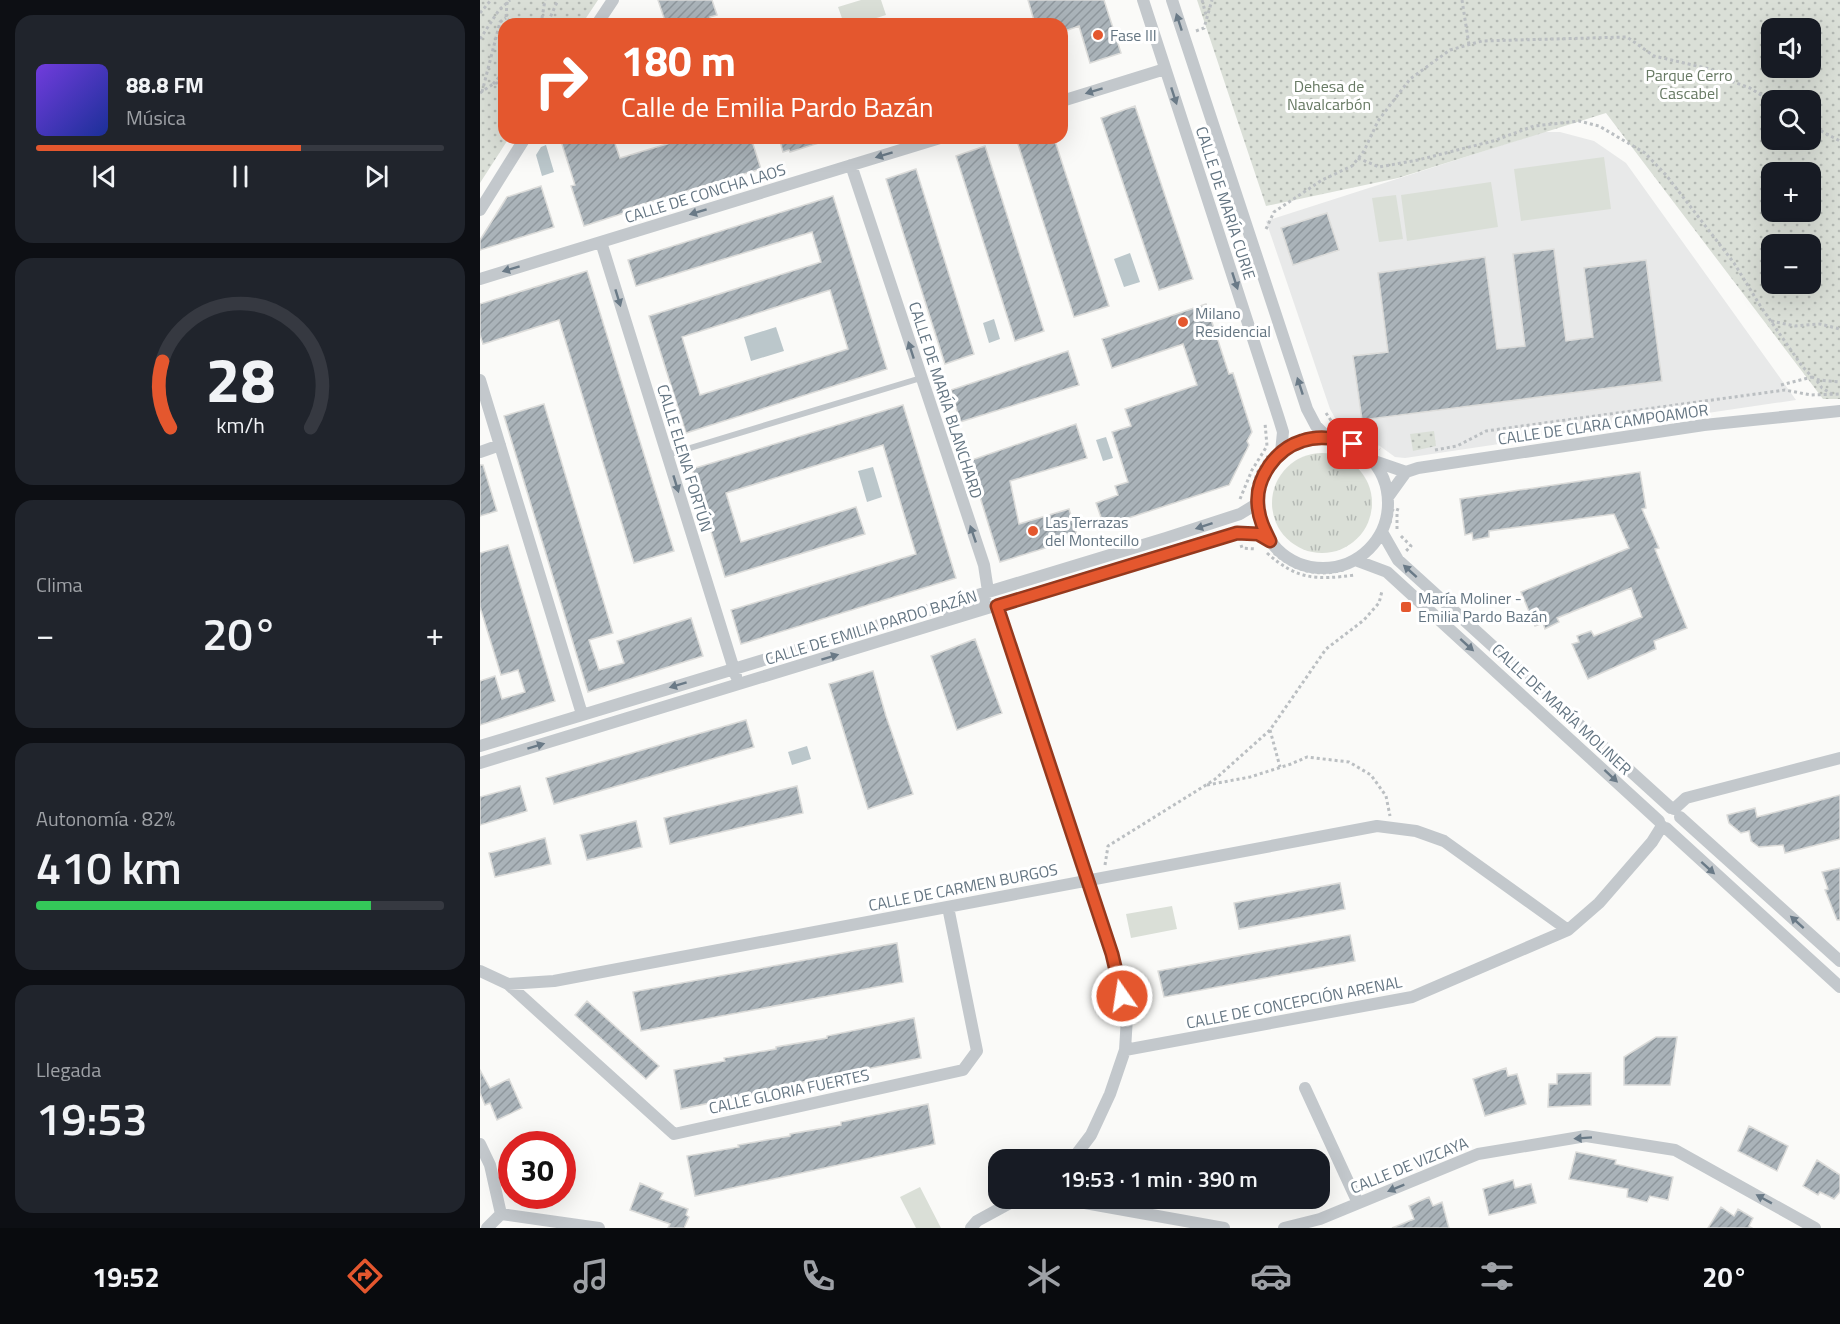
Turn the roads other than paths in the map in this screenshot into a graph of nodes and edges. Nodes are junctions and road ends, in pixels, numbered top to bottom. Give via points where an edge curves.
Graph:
1 (613, 0) edge
2 (1143, 0) edge
3 (1172, 0) edge
4 (601, 18) edge
5 (1165, 69) junction
6 (1068, 99) edge
7 (521, 144) edge
8 (920, 144) edge
9 (850, 165) junction
10 (480, 210) edge
11 (601, 242) junction
12 (480, 279) edge
13 (921, 378) junction
14 (480, 380) edge
15 (1840, 411) edge
16 (1330, 434) junction
17 (500, 446) junction
18 (480, 452) edge
19 (1276, 452) junction
20 (667, 454) junction
21 (1374, 457) junction
22 (1406, 472) junction
23 (1254, 500) junction
24 (1391, 502) junction
25 (1386, 528) junction
26 (1266, 545) junction
27 (1353, 563) junction
28 (988, 591) junction
29 (997, 606) junction
30 (941, 623) junction
31 (734, 669) junction
32 (739, 685) junction
33 (582, 714) junction
34 (480, 746) edge
35 (1840, 758) edge
36 (480, 763) edge
37 (1675, 811) junction
38 (1662, 825) junction
39 (1087, 880) junction
40 (948, 907) junction
41 (1568, 930) junction
42 (1840, 961) edge
43 (480, 970) edge
44 (508, 984) junction
45 (1840, 987) edge
46 (1125, 1050) junction
47 (1305, 1088) dead end
48 (480, 1144) edge
49 (1080, 1149) edge
50 (1358, 1203) junction
51 (999, 1209) edge
52 (1118, 1209) edge
53 (501, 1214) junction
54 (1319, 1223) edge
55 (487, 1228) edge
56 (598, 1228) edge
57 (971, 1228) edge
58 (1224, 1228) edge
59 (1284, 1228) edge
60 (1815, 1228) edge

1 - 4 street
2 - 5 street, CALLE DE MARÍA CURIE
16 -> 3 street, CALLE DE MARÍA CURIE via 1316,426 1307,409
5 -> 6 street
5 -> 19 street, CALLE DE MARÍA CURIE via 1279,418 1283,432
7 - 10 street
8 -> 9 street, CALLE DE CONCHA LAOS
9 -> 11 street, CALLE DE CONCHA LAOS
13 -> 9 street, CALLE DE MARÍA BLANCHARD
11 -> 12 street, CALLE DE CONCHA LAOS
11 -> 20 street, CALLE ELENA FORTÚN
13 - 20 lane
28 -> 13 street, CALLE DE MARÍA BLANCHARD via 984,565
14 - 17 street
15 - 22 street, CALLE DE CLARA CAMPOAMOR via 1704,425
16 - 19 street via 1302,440
16 - 21 street
17 - 18 street
17 - 33 street
19 - 23 street
20 -> 31 street, CALLE ELENA FORTÚN
21 - 22 street
21 - 24 street
22 - 24 street
23 - 26 street
23 -> 28 street, CALLE DE EMILIA PARDO BAZÁN via 1240,514
24 - 25 street
25 - 27 street
37 -> 25 street, CALLE DE MARÍA MOLINER via 1398,560
26 - 27 street via 1300,564 1318,568
26 - 29 street, CALLE DE EMILIA PARDO BAZÁN via 1258,534 1237,533
27 -> 38 street, CALLE DE MARÍA MOLINER via 1387,572
28 - 30 street via 979,603 962,608
28 - 31 street, CALLE DE EMILIA PARDO BAZÁN
29 - 30 street, CALLE DE EMILIA PARDO BAZÁN
29 - 39 street
32 -> 30 street, CALLE DE EMILIA PARDO BAZÁN
31 - 32 street, CALLE ELENA FORTÚN
31 -> 33 street, CALLE DE EMILIA PARDO BAZÁN
36 -> 32 street, CALLE DE EMILIA PARDO BAZÁN
33 - 34 street, CALLE DE EMILIA PARDO BAZÁN
35 - 37 street via 1686,798
37 - 38 street via 1662,811
37 - 38 street via 1676,827
42 -> 37 street, CALLE DE MARÍA MOLINER
38 - 41 street, CALLE DE CONCEPCIÓN ARENAL via 1599,903
38 -> 45 street, CALLE DE MARÍA MOLINER
39 - 40 street, CALLE DE CARMEN BURGOS
39 - 41 street, CALLE DE CARMEN BURGOS via 1377,826 1416,831 1444,841
39 - 46 street via 1112,954 1127,1017
40 - 44 street, CALLE DE CARMEN BURGOS via 554,981
40 - 44 street, CALLE GLORIA FUERTES via 977,1051 963,1070 674,1134
41 - 46 street, CALLE DE CONCEPCIÓN ARENAL via 1412,997
43 - 44 street
46 - 49 street via 1110,1094
47 - 50 street
48 - 53 street via 490,1165
50 - 54 street, CALLE DE VIZCAYA
60 -> 50 street, CALLE DE VIZCAYA via 1675,1150 1586,1136 1478,1154
51 - 57 street
52 - 58 street
53 - 55 street
53 - 56 street
54 - 59 street, CALLE DE VIZCAYA

